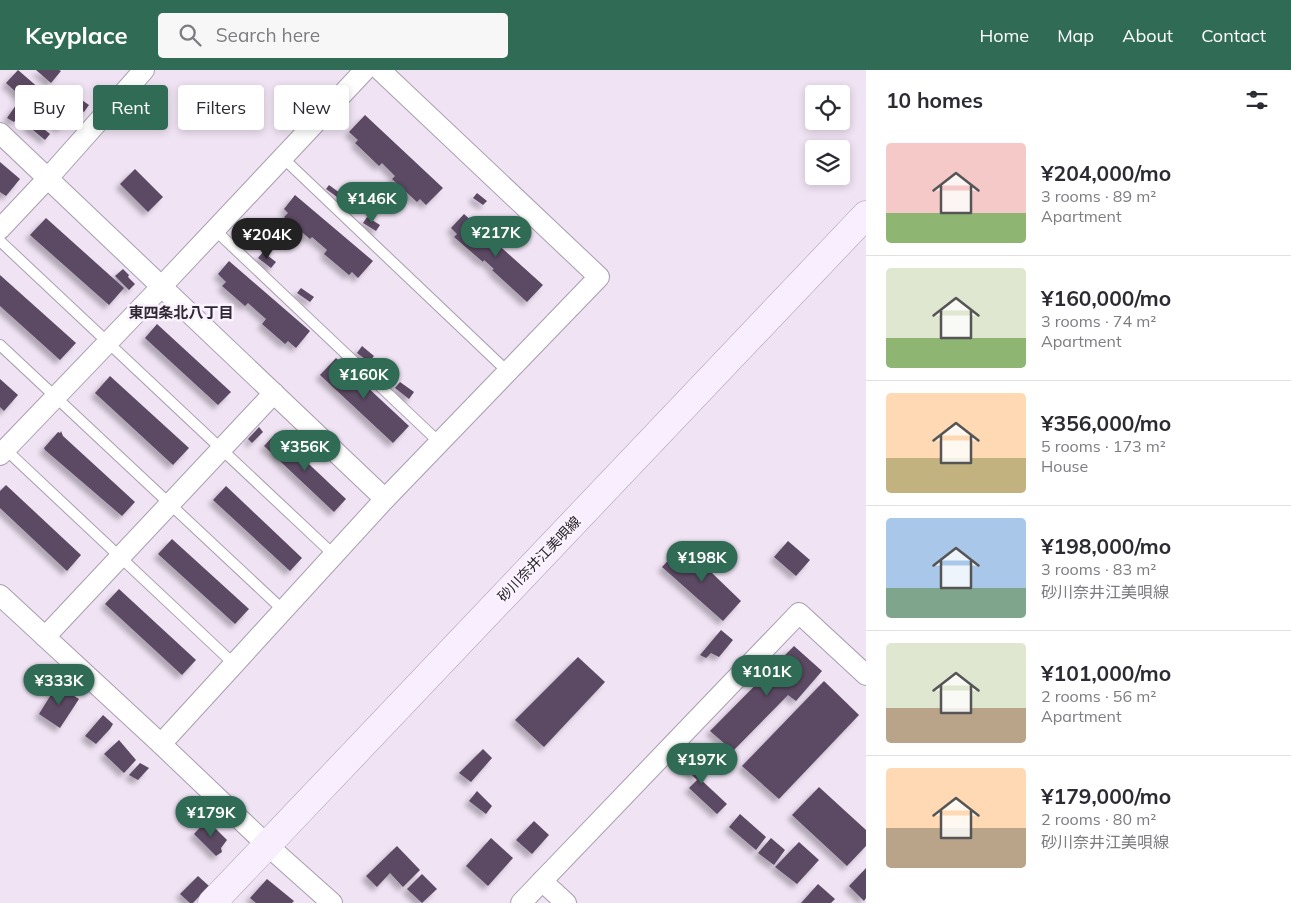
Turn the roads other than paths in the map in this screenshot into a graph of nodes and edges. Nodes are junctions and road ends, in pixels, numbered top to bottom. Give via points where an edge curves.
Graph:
1 (144, 70) edge
2 (365, 70) edge
3 (380, 70) edge
4 (0, 133) edge
5 (283, 158) junction
6 (48, 178) junction
7 (866, 215) edge
8 (0, 229) edge
9 (216, 230) junction
10 (0, 241) edge
11 (162, 286) junction
12 (108, 343) junction
13 (0, 345) edge
14 (508, 372) junction
15 (274, 393) junction
16 (56, 397) junction
17 (440, 442) junction
18 (222, 448) junction
19 (2, 450) edge
20 (385, 499) junction
21 (170, 504) junction
22 (334, 555) junction
23 (120, 557) junction
24 (0, 595) edge
25 (284, 610) junction
26 (45, 637) junction
27 (234, 664) junction
28 (866, 675) edge
29 (161, 744) junction
30 (267, 845) junction
31 (542, 881) junction
32 (212, 903) edge
33 (332, 903) edge
34 (521, 903) edge
35 (566, 903) edge

1 - 6 street
2 - 5 street
3 - 14 street via 599,277
4 - 6 street
5 - 9 street
5 - 14 lane
6 - 8 street
6 - 11 street
7 - 30 main road, 砂川奈井江美唄線
9 - 11 street
9 - 17 lane
10 - 12 lane
11 - 12 street
11 - 15 street
12 - 16 street
12 - 18 lane
13 - 16 lane
14 - 17 street
15 - 18 street
15 - 20 street
16 - 19 street
16 - 21 lane
17 - 20 street
18 - 21 street
18 - 22 lane
19 - 23 lane
20 - 22 street
21 - 23 street
21 - 25 lane
22 - 25 street
23 - 26 street
23 - 27 lane
24 - 26 street
25 - 27 street
26 - 29 street
27 - 29 street
28 - 31 street via 799,613
29 - 30 street
30 - 32 main road, 砂川奈井江美唄線
30 - 33 street
31 - 34 street
31 - 35 street

